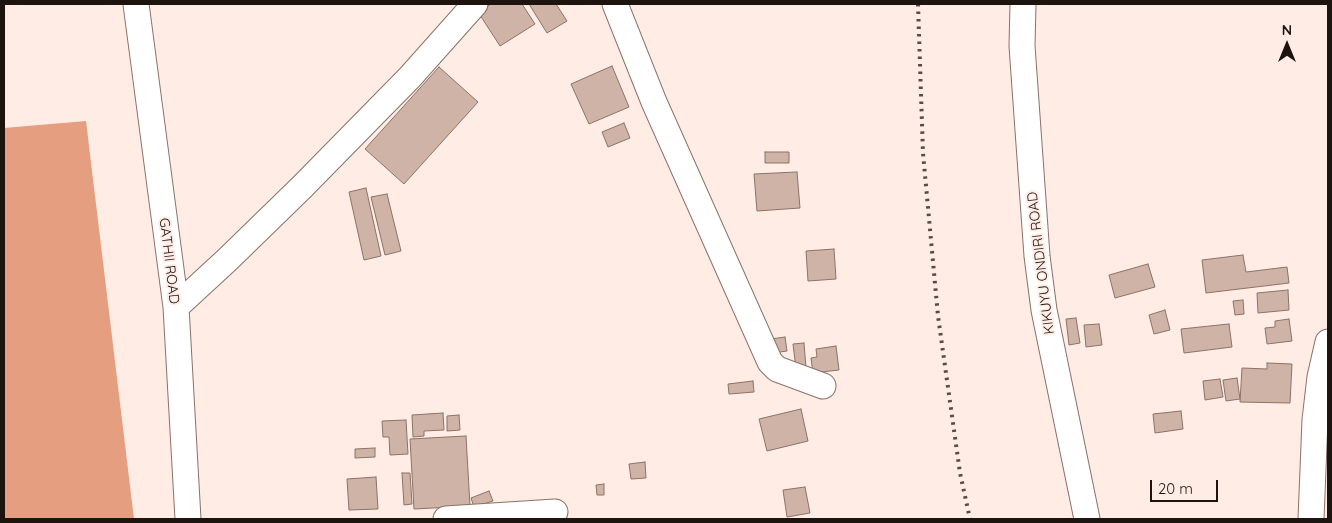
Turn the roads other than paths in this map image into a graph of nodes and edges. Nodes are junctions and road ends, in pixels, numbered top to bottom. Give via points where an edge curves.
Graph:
1 (136, 4) edge
2 (476, 4) edge
3 (615, 4) edge
4 (1023, 4) edge
5 (176, 307) junction
6 (1328, 342) edge
7 (823, 386) dead end
8 (555, 512) dead end
9 (188, 519) edge
10 (446, 519) edge
11 (1087, 519) edge
12 (1311, 519) edge

1 - 5 street, GATHII ROAD
2 - 5 street via 302,187
3 - 7 street via 654,102 770,362 777,369
4 - 11 street, KIKUYU ONDIRI ROAD via 1022,46 1037,256 1044,310
5 - 9 street, GATHII ROAD
6 - 12 street via 1315,420
8 - 10 street

